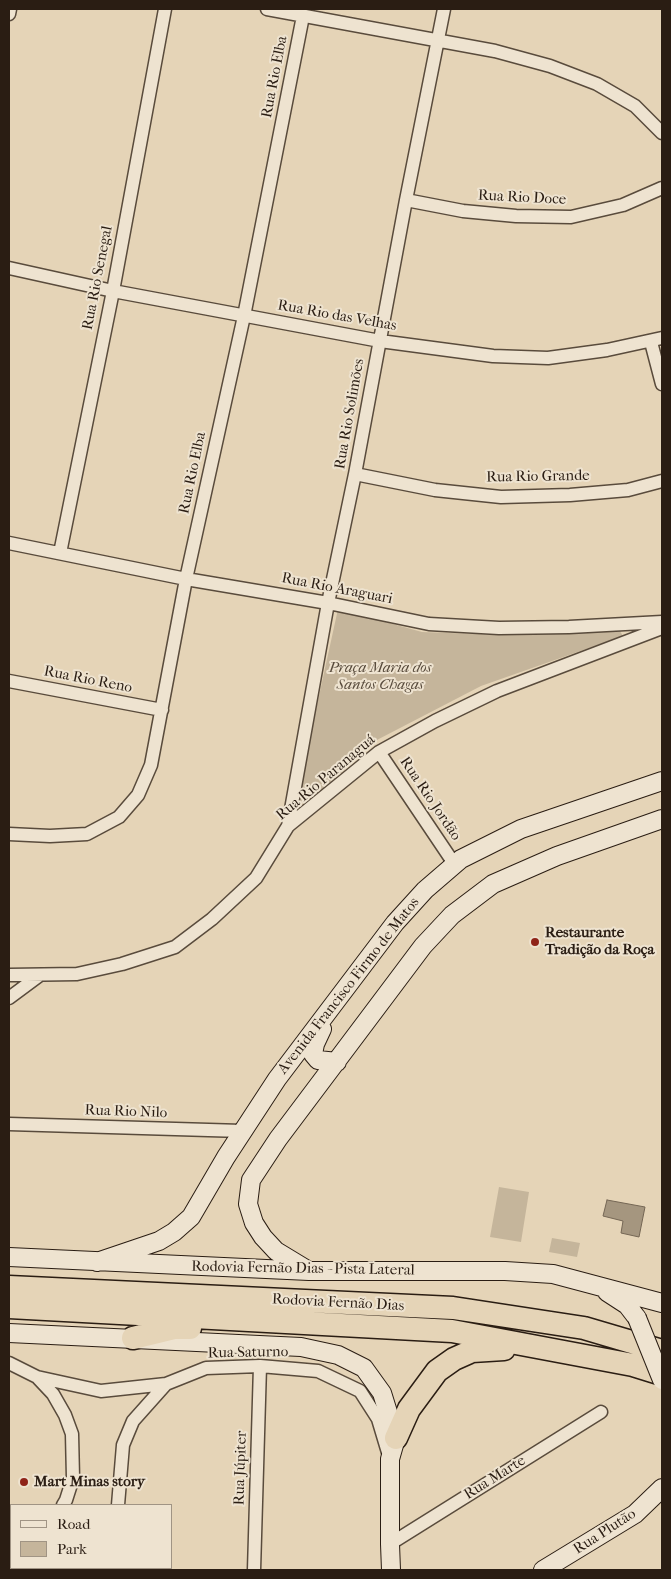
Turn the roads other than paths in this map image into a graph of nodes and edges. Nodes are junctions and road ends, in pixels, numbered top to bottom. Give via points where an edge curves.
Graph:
1 (10, 9) edge
2 (166, 9) edge
3 (267, 9) edge
4 (444, 9) edge
5 (9, 14) edge
6 (303, 16) junction
7 (438, 40) junction
8 (662, 134) edge
9 (662, 188) edge
10 (406, 200) junction
11 (9, 268) edge
12 (113, 291) junction
13 (244, 316) junction
14 (657, 340) edge
15 (380, 341) junction
16 (662, 384) edge
17 (355, 474) junction
18 (662, 481) edge
19 (9, 543) edge
20 (60, 553) junction
21 (186, 579) junction
22 (328, 603) junction
23 (662, 622) edge
24 (662, 628) edge
25 (9, 681) edge
26 (162, 710) junction
27 (379, 752) junction
28 (662, 781) edge
29 (662, 819) edge
30 (288, 826) junction
31 (9, 834) edge
32 (455, 865) junction
33 (40, 975) junction
34 (9, 976) edge
35 (9, 998) edge
36 (335, 1004) junction
37 (337, 1062) junction
38 (9, 1124) edge
39 (242, 1131) junction
40 (9, 1257) edge
41 (96, 1262) junction
42 (310, 1271) junction
43 (596, 1284) junction
44 (9, 1287) edge
45 (662, 1303) edge
46 (9, 1307) edge
47 (318, 1323) junction
48 (9, 1333) edge
49 (133, 1338) junction
50 (662, 1351) edge
51 (9, 1363) edge
52 (633, 1365) junction
53 (260, 1366) junction
54 (662, 1374) edge
55 (37, 1377) junction
56 (662, 1380) edge
57 (166, 1384) junction
58 (601, 1412) dead end
59 (393, 1448) junction
60 (662, 1488) edge
61 (64, 1504) edge
62 (118, 1504) edge
63 (390, 1544) junction
64 (390, 1569) edge
65 (254, 1570) edge
66 (543, 1570) edge

1 - 5 street
2 - 12 street, Rua Rio Senegal
3 - 6 street
4 - 7 street, Rua Rio Solimões
6 - 7 street
6 - 13 street, Rua Rio Elba
7 - 8 street via 550,66 596,84 635,106
7 - 10 street, Rua Rio Solimões
9 - 10 street, Rua Rio Doce via 623,205 571,217 464,211
10 - 15 street, Rua Rio Solimões
11 - 12 street, Rua Rio das Velhas
12 - 13 street, Rua Rio das Velhas
12 - 20 street, Rua Rio Senegal
13 - 15 street, Rua Rio das Velhas
13 - 21 street, Rua Rio Elba
14 - 15 street, Rua Rio das Velhas via 548,358 493,356
14 - 16 street
15 - 17 street, Rua Rio Solimões
17 - 18 street, Rua Rio Grande via 435,490 502,496 628,490
17 - 22 street, Rua Rio Solimões
19 - 20 street, Rua Rio Araguari
20 - 21 street, Rua Rio Araguari
21 - 22 street, Rua Rio Araguari
21 - 26 street, Rua Rio Elba
22 - 23 street, Rua Rio Araguari via 429,624 499,628
22 - 30 street, Rua Rio Solimões
24 - 27 street, Rua Rio Paranaguá via 497,691
25 - 26 street, Rua Rio Reno
26 - 31 street, Rua Rio Elba via 151,765 138,795 118,817 87,834
27 - 30 street, Rua Rio Paranaguá
27 - 32 street, Rua Rio Jordão
28 - 32 street, Avenida Francisco Firmo de Matos via 521,829
29 - 37 street via 557,856 492,884 452,915 423,946
30 - 33 street, Rua Rio Paranaguá via 256,878 212,919 175,946 122,964 78,974
32 - 36 street, Avenida Francisco Firmo de Matos via 425,890 395,923
33 - 34 street, Rua Rio Paranaguá
33 - 35 street
36 - 37 street via 313,1054 318,1060
36 - 39 street, Avenida Francisco Firmo de Matos
37 - 42 street via 251,1180 248,1204 263,1237 276,1251
38 - 39 street, Rua Rio Nilo
39 - 41 street, Avenida Francisco Firmo de Matos via 190,1217 174,1232 159,1242
40 - 41 street, Rodovia Fernão Dias - Pista Lateral
41 - 42 street, Rodovia Fernão Dias - Pista Lateral
42 - 43 street, Rodovia Fernão Dias - Pista Lateral via 505,1271 553,1274
43 - 45 street
43 - 56 street, bridge via 627,1305 637,1318
44 - 50 highway, Rodovia Fernão Dias via 453,1308 584,1328
46 - 47 highway, Rodovia Fernão Dias
47 - 49 highway via 297,1328 174,1328
47 - 52 highway, Rodovia Fernão Dias via 452,1331
48 - 49 street
49 - 59 street via 301,1347 338,1355 364,1368 382,1393
51 - 55 street
52 - 54 highway, Rodovia Fernão Dias
52 - 59 highway via 509,1349 472,1351 437,1371 409,1409
53 - 57 street, Rua Saturno via 206,1368
53 - 59 street, Rua Saturno via 318,1371 360,1391
53 - 65 street, Rua Júpiter
55 - 57 street via 101,1391
55 - 61 street via 53,1394 72,1434 73,1478
57 - 62 street, Rua Saturno via 133,1421 123,1445
58 - 63 street, Rua Marte
59 - 63 street
60 - 66 street, Rua Plutão via 635,1514
63 - 64 street

